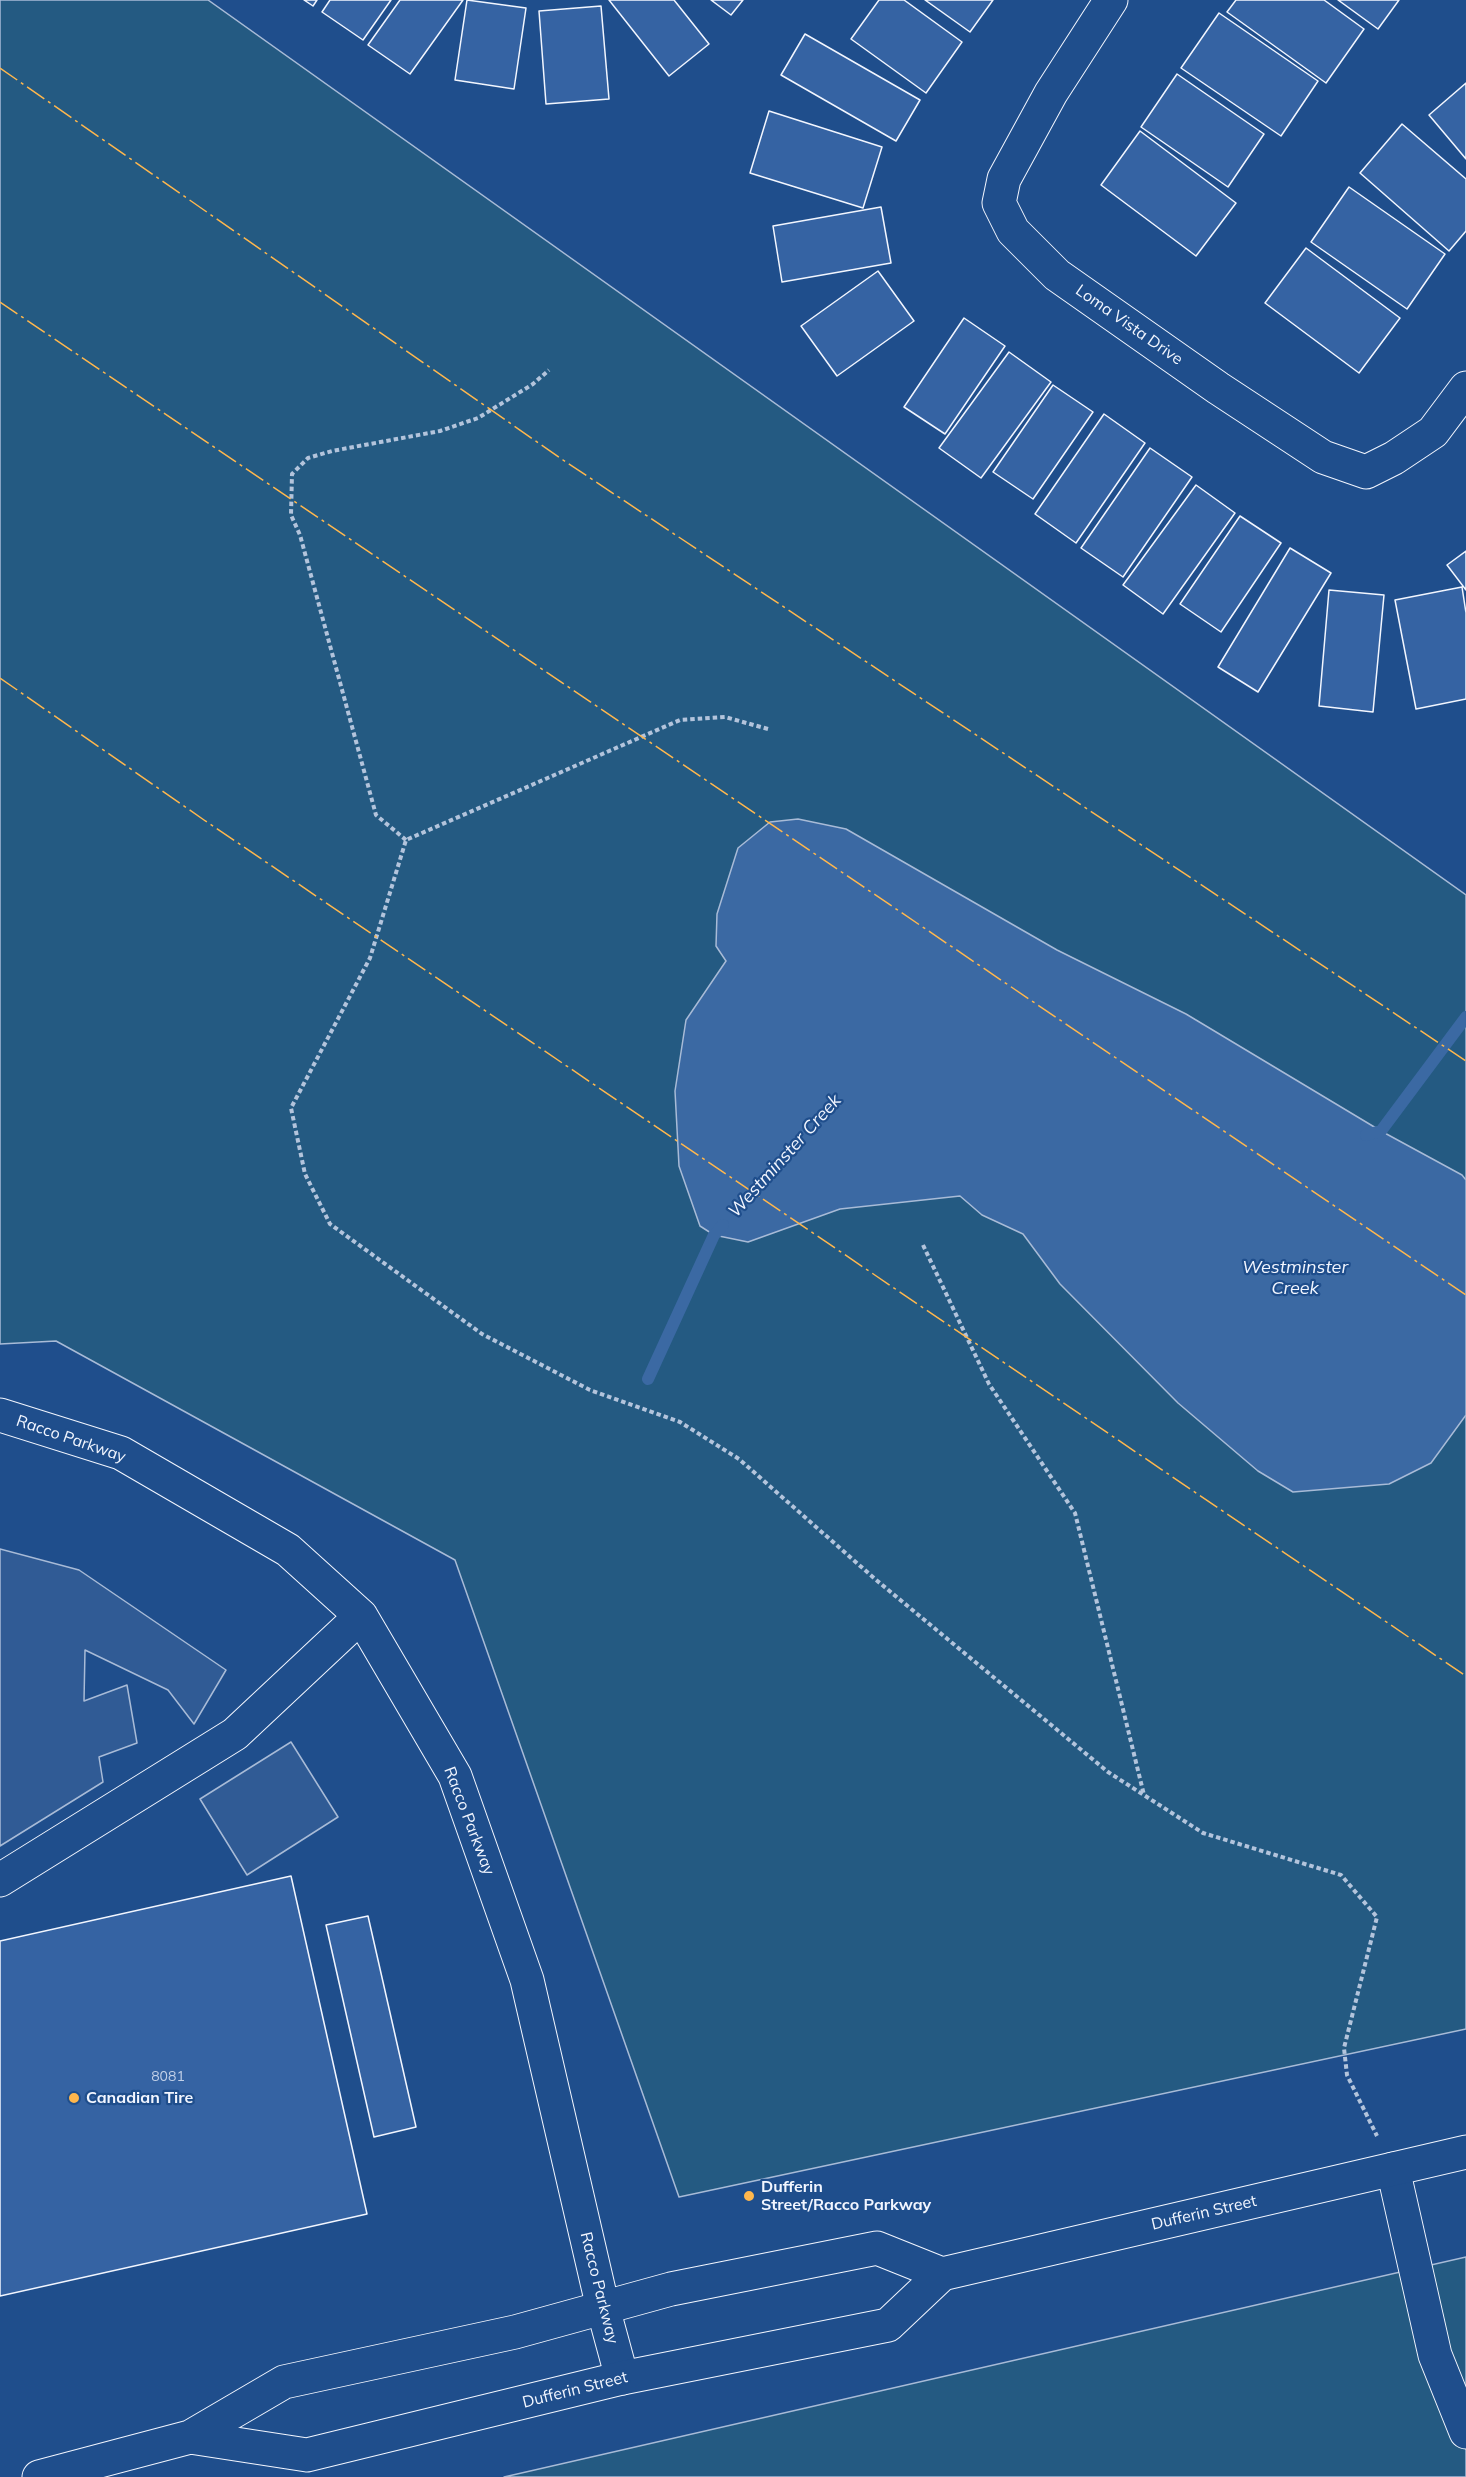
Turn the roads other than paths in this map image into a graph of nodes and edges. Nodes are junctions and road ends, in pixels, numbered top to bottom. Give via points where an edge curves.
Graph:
1 (1111, 0) edge
2 (1466, 388) edge
3 (0, 1415) edge
4 (361, 1617) junction
5 (0, 1880) edge
6 (1466, 2152) edge
7 (1393, 2169) junction
8 (942, 2274) junction
9 (603, 2308) junction
10 (622, 2378) junction
11 (1466, 2432) edge
12 (190, 2437) junction
13 (39, 2477) edge

1 - 2 main road, Loma Vista Drive via 1051,93 1004,179 999,203 1013,231 1057,275 1218,388 1323,457 1365,472 1433,432
3 - 4 main road, Racco Parkway via 121,1452 288,1550
4 - 5 main road via 235,1734
4 - 9 main road, Racco Parkway via 455,1776 512,1937 526,1980
6 - 7 main road, Dufferin Street
7 - 8 main road, Dufferin Street
7 - 11 main road via 1435,2355
8 - 9 main road, Dufferin Street via 877,2248 671,2289
8 - 10 main road, Dufferin Street via 888,2325
9 - 10 main road, Racco Parkway
9 - 12 main road, Dufferin Street via 515,2332 284,2382
10 - 12 main road, Dufferin Street via 307,2455
12 - 13 main road, Dufferin Street

